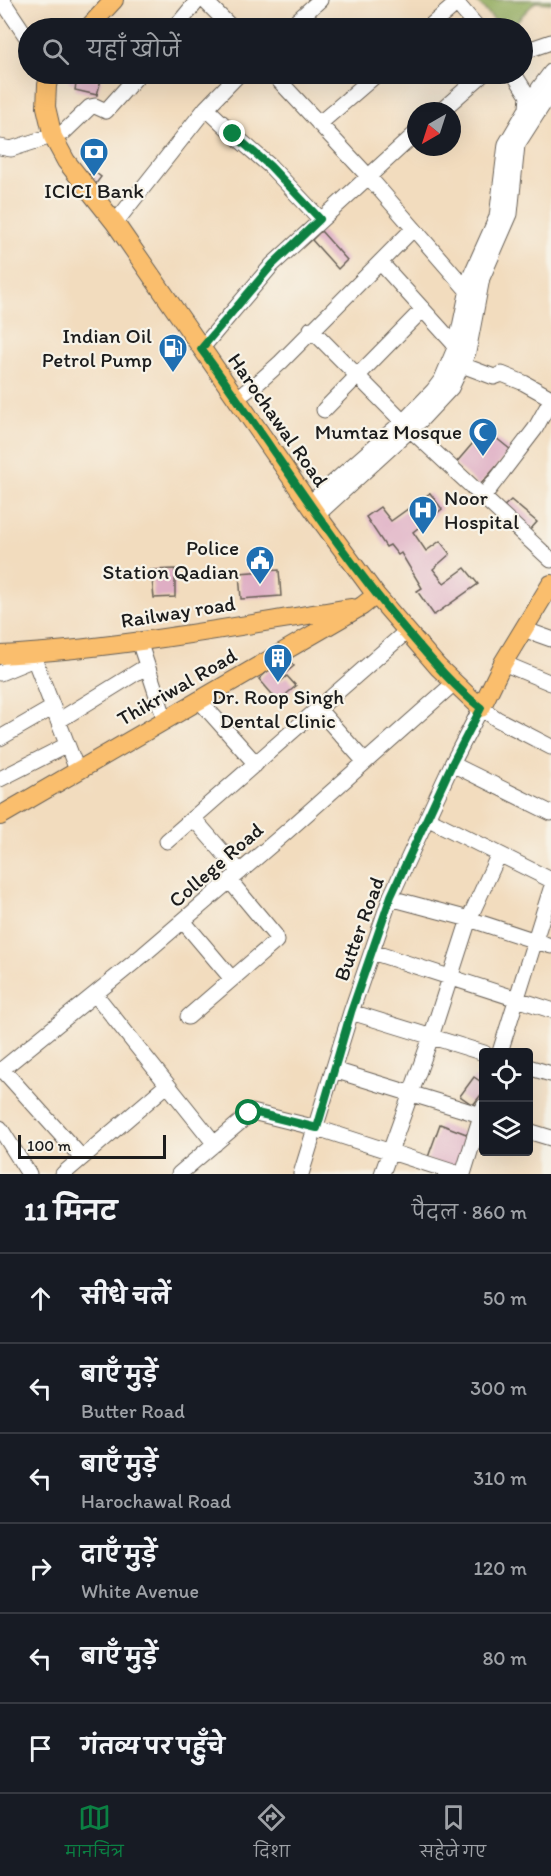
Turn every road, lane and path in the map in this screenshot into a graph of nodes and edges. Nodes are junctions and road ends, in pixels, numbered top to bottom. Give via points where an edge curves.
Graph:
1 (2, 0) edge
2 (114, 0) edge
3 (198, 0) edge
4 (320, 0) edge
5 (455, 2) edge
6 (213, 3) edge
7 (97, 18) edge
8 (183, 18) edge
9 (224, 18) edge
10 (300, 18) edge
11 (438, 18) edge
12 (469, 18) edge
13 (18, 24) edge
14 (551, 42) edge
15 (533, 48) edge
16 (551, 72) edge
17 (47, 84) edge
18 (131, 84) edge
19 (230, 84) edge
20 (282, 84) edge
21 (365, 84) edge
22 (472, 84) edge
23 (520, 84) edge
24 (551, 92) edge
25 (451, 102) edge
26 (207, 108) junction
27 (527, 108) junction
28 (319, 124) junction
29 (53, 137) junction
30 (407, 141) edge
31 (1, 150) edge
32 (510, 151) junction
33 (368, 176) junction
34 (320, 219) junction
35 (115, 223) junction
36 (413, 229) junction
37 (380, 262) junction
38 (472, 284) junction
39 (423, 309) junction
40 (311, 329) junction
41 (201, 349) junction
42 (462, 355) junction
43 (358, 376) junction
44 (237, 398) junction
45 (551, 399) edge
46 (324, 410) dead end
47 (407, 425) junction
48 (483, 497) junction
49 (313, 510) junction
50 (551, 560) edge
51 (551, 584) edge
52 (369, 601) junction
53 (523, 629) junction
54 (407, 631) junction
55 (551, 639) edge
56 (139, 641) junction
57 (0, 655) edge
58 (33, 656) junction
59 (503, 663) junction
60 (147, 666) junction
61 (0, 673) edge
62 (551, 683) edge
63 (453, 684) junction
64 (199, 700) junction
65 (481, 708) junction
66 (319, 710) junction
67 (55, 714) junction
68 (165, 720) junction
69 (0, 738) edge
70 (67, 745) junction
71 (551, 747) edge
72 (366, 762) junction
73 (256, 764) junction
74 (452, 764) junction
75 (77, 770) junction
76 (0, 779) edge
77 (551, 813) edge
78 (0, 816) edge
79 (193, 818) junction
80 (427, 818) junction
81 (167, 841) dead end
82 (500, 854) junction
83 (235, 877) junction
84 (551, 880) edge
85 (551, 888) edge
86 (390, 898) junction
87 (469, 919) junction
88 (183, 921) junction
89 (535, 940) junction
90 (551, 946) edge
91 (372, 952) junction
92 (450, 977) junction
93 (232, 980) junction
94 (95, 994) junction
95 (517, 999) junction
96 (551, 1010) edge
97 (351, 1012) junction
98 (188, 1017) dead end
99 (431, 1037) junction
100 (502, 1048) edge
101 (479, 1052) edge
102 (533, 1069) edge
103 (1, 1070) edge
104 (334, 1070) junction
105 (551, 1074) edge
106 (167, 1085) junction
107 (410, 1094) junction
108 (479, 1112) edge
109 (479, 1124) edge
110 (0, 1128) edge
111 (317, 1128) junction
112 (533, 1133) edge
113 (551, 1138) edge
114 (215, 1144) junction
115 (390, 1152) junction
116 (82, 1158) junction
117 (29, 1174) edge
118 (63, 1174) edge
119 (179, 1174) edge
120 (301, 1174) edge
121 (382, 1174) edge
122 (461, 1174) edge

1 - 13 street
2 - 7 main road
3 - 8 street
4 - 10 street
5 - 11 street
5 - 12 street
6 - 9 street
14 - 15 street
16 - 27 street
17 - 29 main road, Harochawal Road via 46,107
18 - 29 street via 109,110 90,107 69,128
19 - 26 street
20 - 28 street
21 - 28 street
22 - 25 street
23 - 27 street via 528,96
24 - 32 street
26 - 34 street
26 - 35 street
27 - 32 street via 509,136
28 - 33 street
29 - 31 street
29 - 35 main road, Harochawal Road
30 - 33 street
32 - 38 street via 497,217
33 - 34 street
33 - 36 street
34 - 41 street via 272,265
35 - 41 main road, Harochawal Road
36 - 37 street
36 - 38 street
37 - 39 street
37 - 40 street
38 - 42 street
39 - 42 street
39 - 43 street
40 - 43 street
40 - 44 street via 260,381
41 - 44 main road, Harochawal Road
42 - 45 street via 494,376 502,374
42 - 47 street via 448,392
43 - 46 street
43 - 47 street
44 - 49 main road, Harochawal Road
45 - 48 street via 535,429
47 - 48 street
47 - 49 street
48 - 50 street
49 - 52 main road, Harochawal Road
51 - 53 main road
52 - 54 main road, Harochawal Road
52 - 56 main road, Railway road
52 - 64 main road, Thikriwal Road
53 - 55 street
53 - 59 main road
54 - 63 main road, Harochawal Road
54 - 66 street
56 - 58 main road, Railway road
56 - 60 street
57 - 58 main road, Railway road
58 - 61 street
58 - 67 street
59 - 62 street
59 - 65 main road
60 - 67 street
60 - 68 street
63 - 65 main road, Harochawal Road
63 - 72 street, College Road
64 - 68 main road, Thikriwal Road
64 - 73 street
65 - 71 street
65 - 74 street, Butter Road
66 - 72 street
66 - 73 street
67 - 69 street
67 - 70 street
68 - 75 main road, Thikriwal Road
70 - 75 street
70 - 76 street
72 - 83 street, College Road
73 - 79 street
74 - 77 street
74 - 80 street, Butter Road
75 - 78 main road, Thikriwal Road
79 - 81 street
79 - 83 street
80 - 82 street
80 - 86 street, Butter Road
82 - 84 street
82 - 87 street
83 - 88 street, College Road
83 - 93 street via 277,938
85 - 89 street
86 - 87 street
86 - 91 street, Butter Road
87 - 89 street
87 - 92 street
88 - 93 street
88 - 94 street, College Road
89 - 90 street
89 - 95 street
91 - 92 street
91 - 97 street, Butter Road
92 - 95 street
92 - 99 street
93 - 98 street
94 - 103 street, College Road
94 - 106 street
95 - 96 street
95 - 100 street
97 - 99 street
97 - 104 street, Butter Road
99 - 101 street
99 - 107 street
102 - 105 street
103 - 116 street
104 - 107 street
104 - 111 street, Butter Road
106 - 114 street
106 - 116 street
107 - 108 street
107 - 115 street
109 - 122 street
110 - 117 street
111 - 114 street via 252,1112
111 - 115 street
111 - 120 street, Butter Road
112 - 113 street
114 - 119 street
115 - 121 street
115 - 122 street
116 - 118 street

